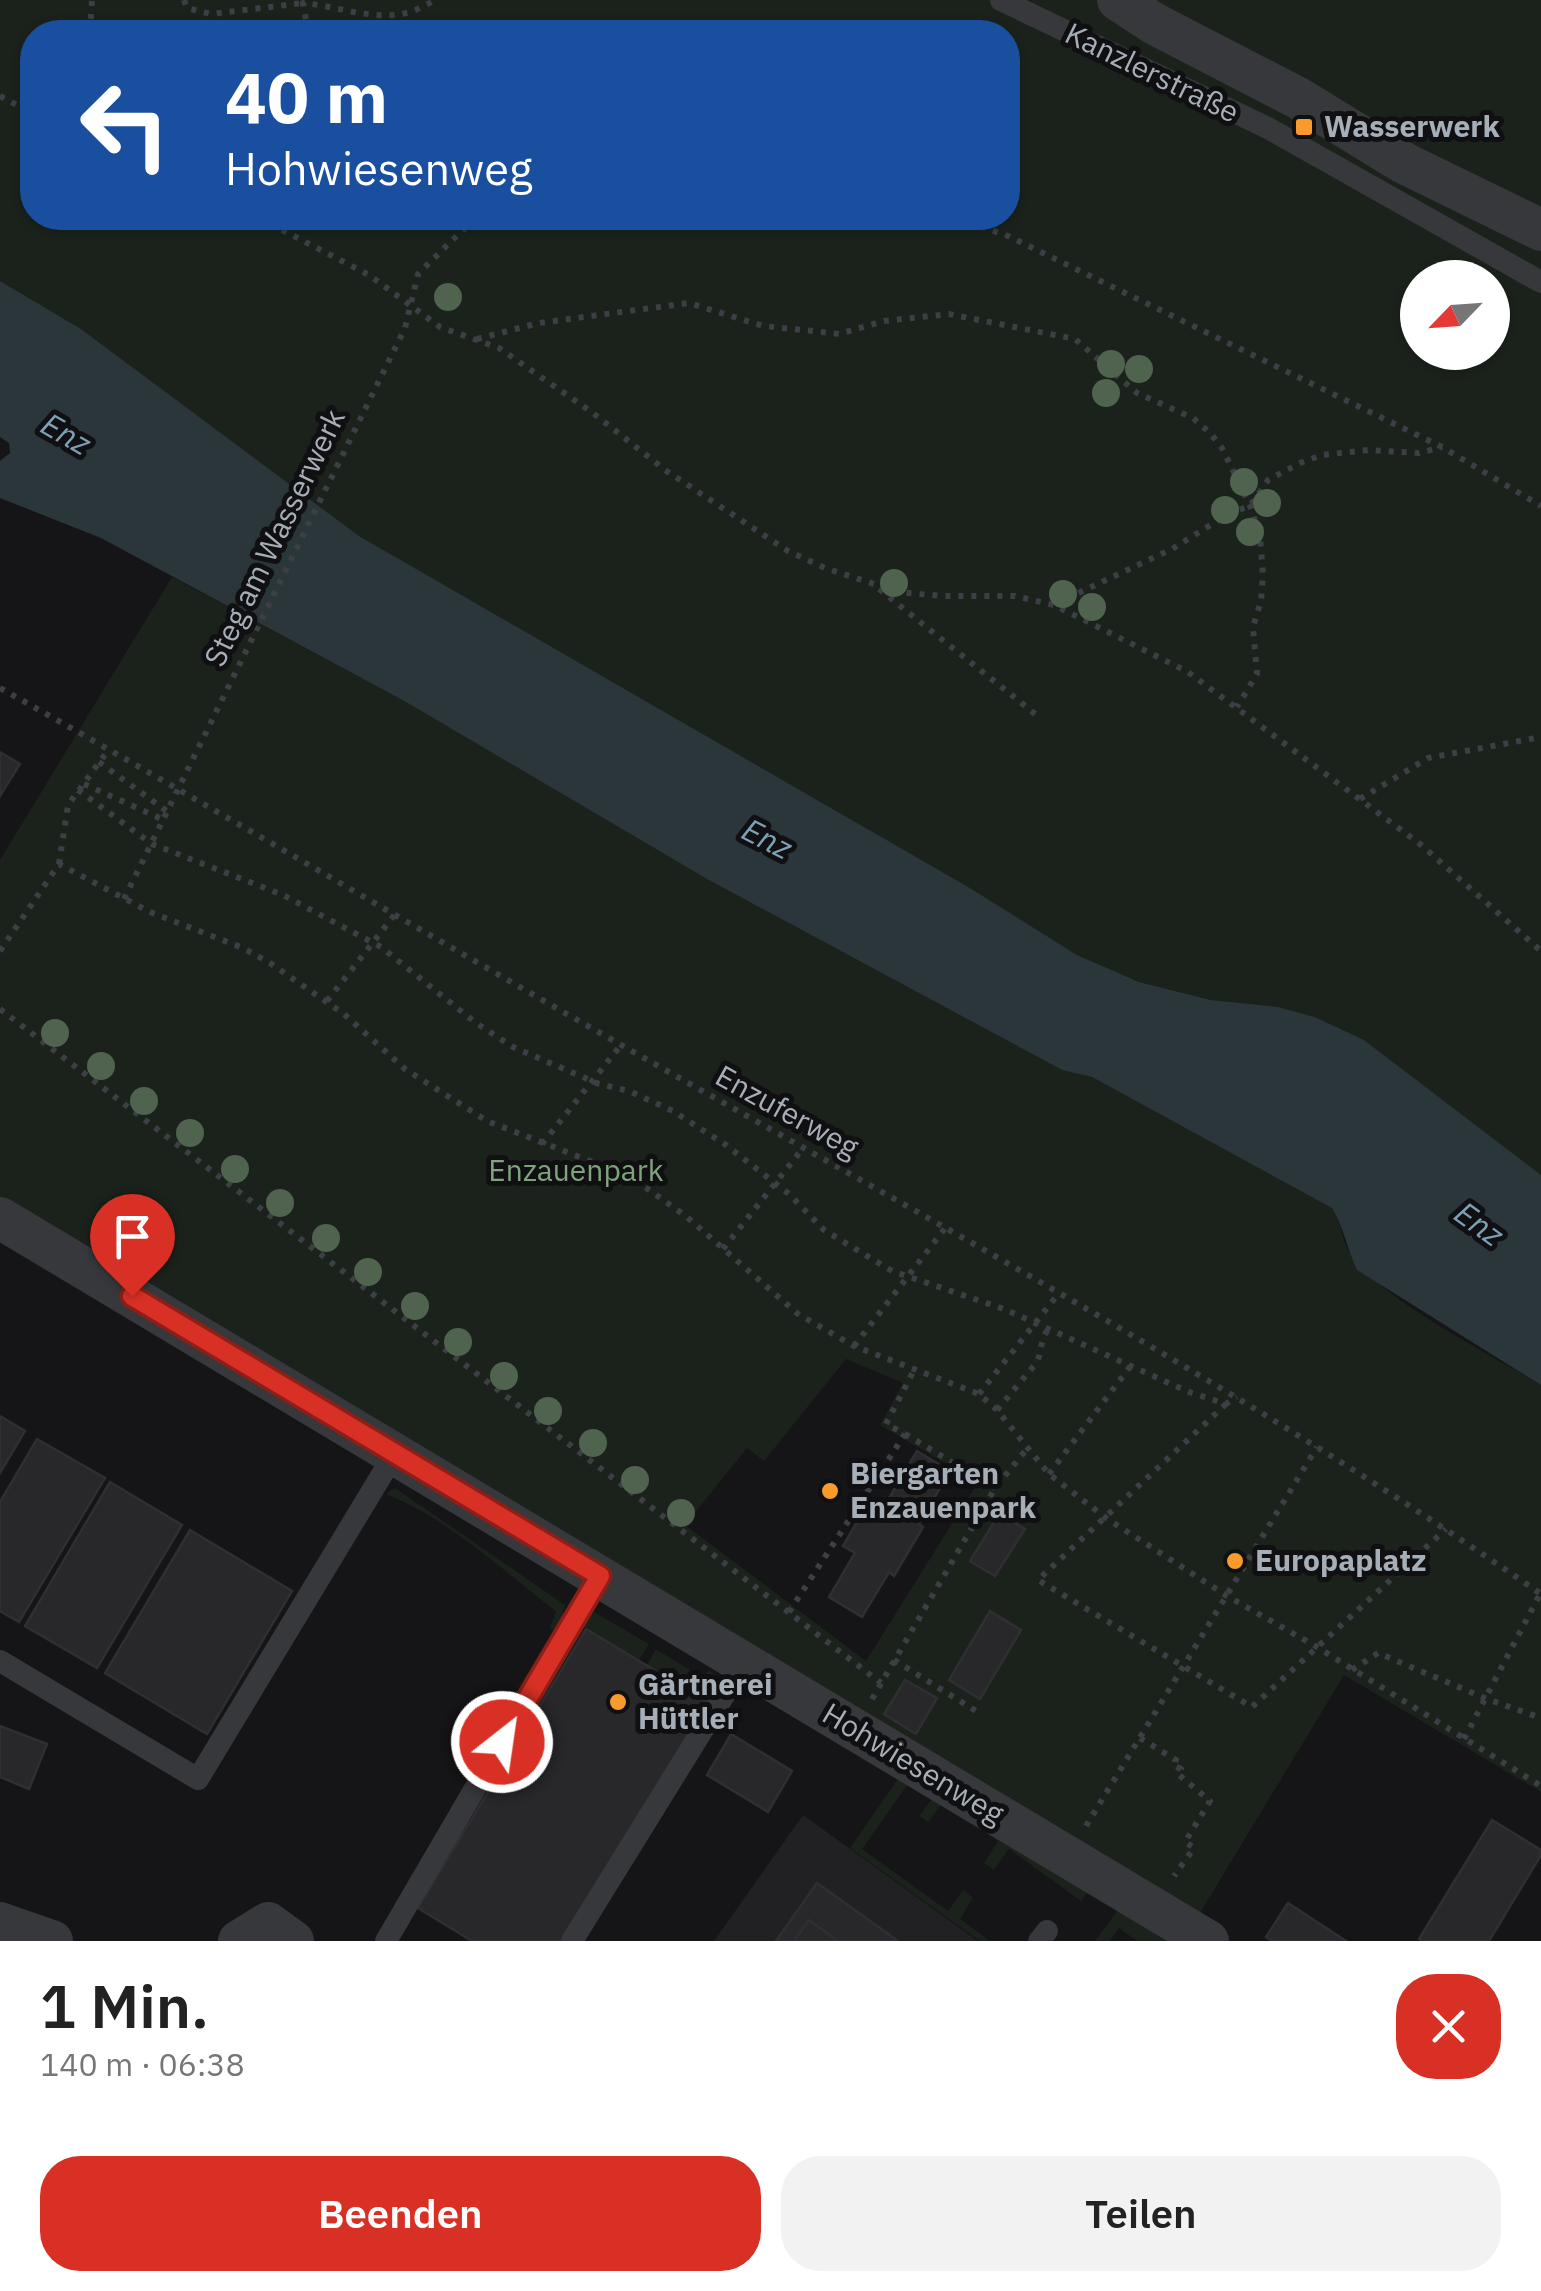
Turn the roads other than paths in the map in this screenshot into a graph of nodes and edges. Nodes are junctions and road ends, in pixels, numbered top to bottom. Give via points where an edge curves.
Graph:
1 (1001, 0) edge
2 (1118, 0) edge
3 (1277, 110) junction
4 (1541, 230) edge
5 (1541, 282) edge
6 (0, 1218) edge
7 (394, 1454) junction
8 (600, 1576) junction
9 (0, 1661) edge
10 (744, 1662) junction
11 (0, 1923) edge
12 (52, 1941) edge
13 (239, 1941) edge
14 (294, 1941) edge
15 (386, 1941) edge
16 (572, 1941) edge
17 (1208, 1941) edge

1 - 3 lane, Kanzlerstraße
2 - 3 street, Kanzlerstraße
3 - 4 street, Kanzlerstraße
3 - 5 lane
6 - 7 street, Hohwiesenweg
7 - 8 street, Hohwiesenweg
7 - 9 lane via 198,1780
8 - 10 street, Hohwiesenweg
8 - 15 lane
10 - 16 lane
10 - 17 street, Hohwiesenweg via 841,1724 1084,1840
11 - 12 street
13 - 14 street via 268,1923

